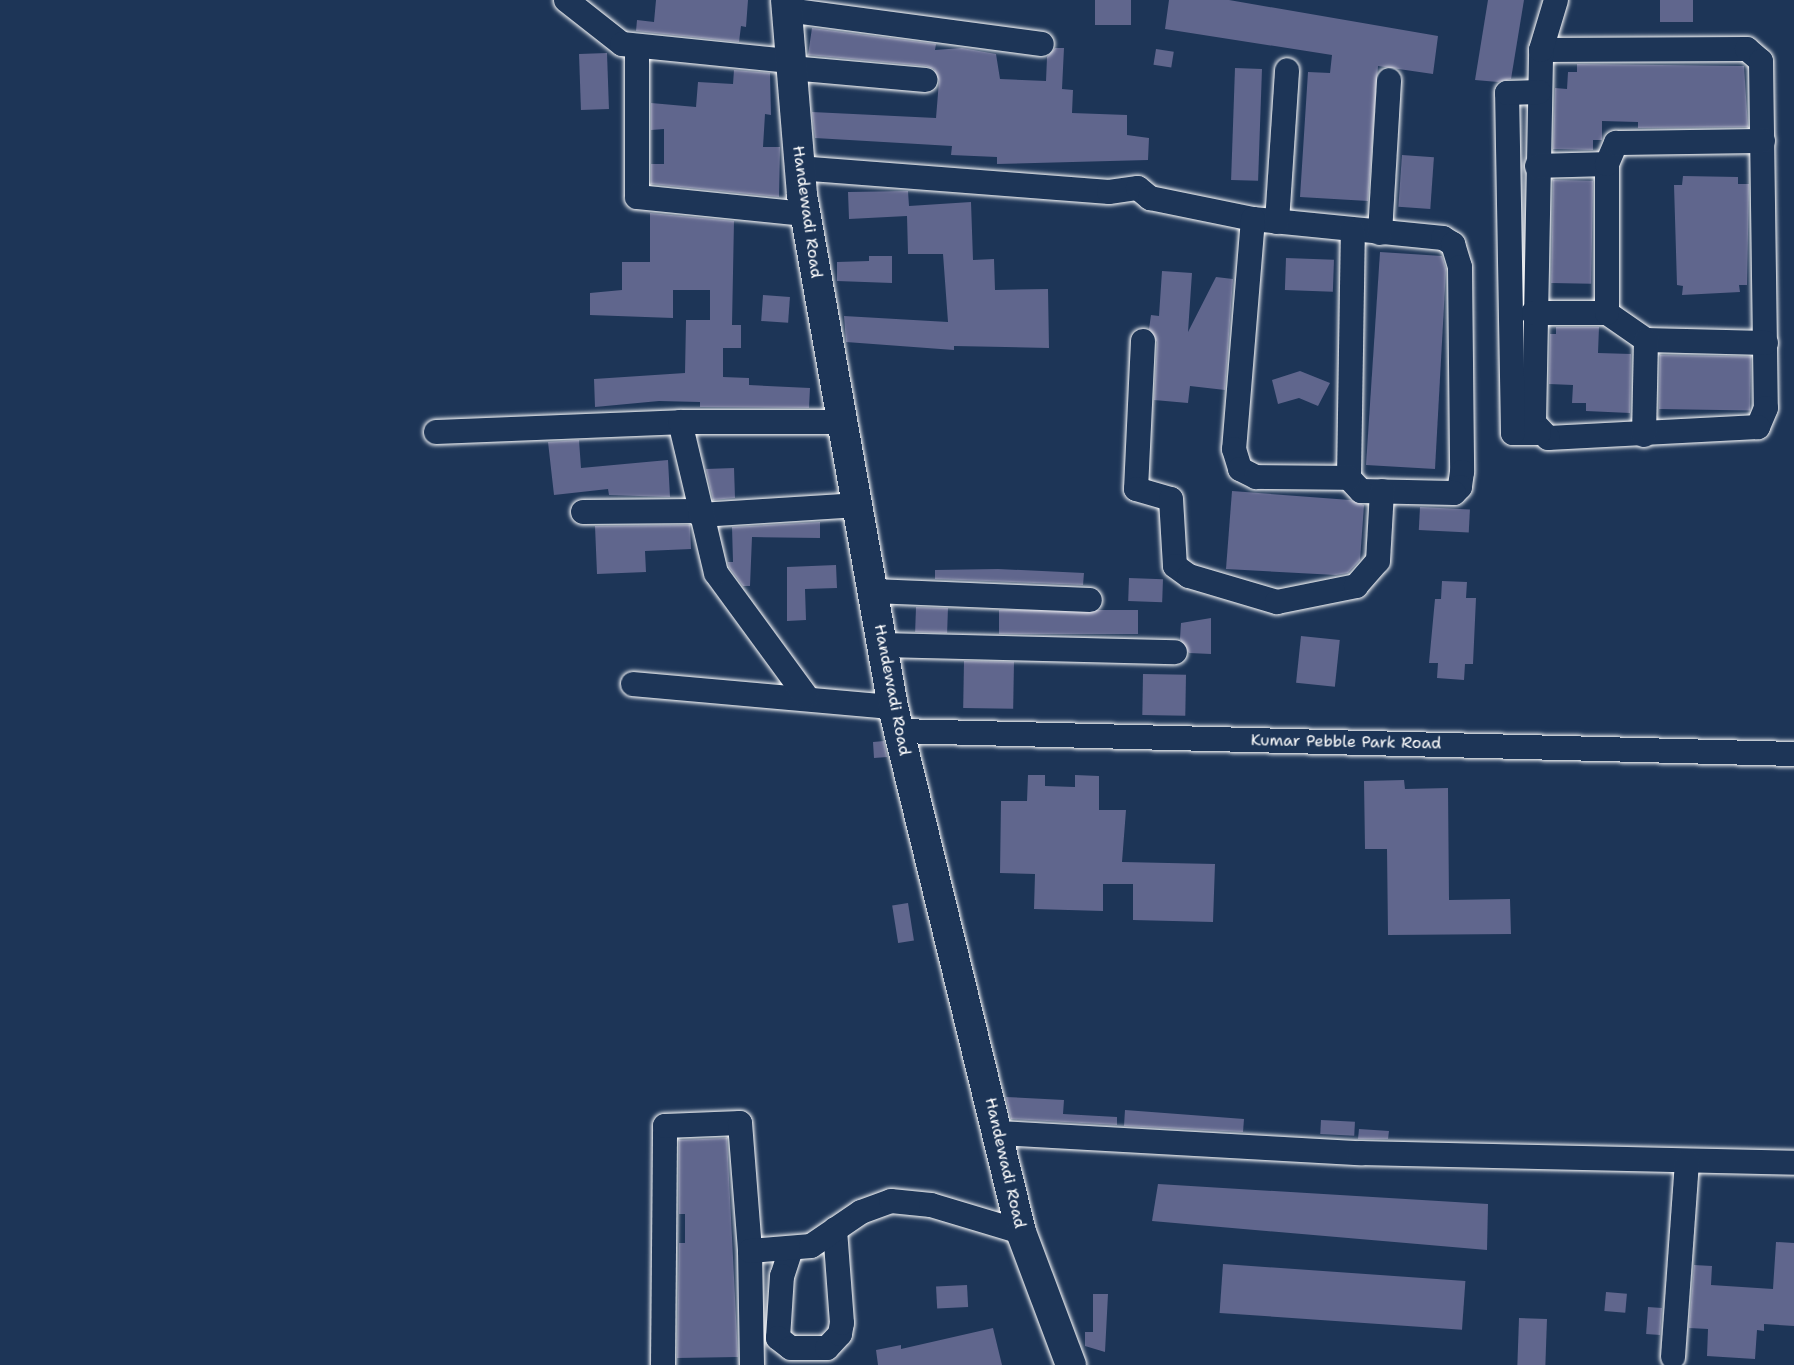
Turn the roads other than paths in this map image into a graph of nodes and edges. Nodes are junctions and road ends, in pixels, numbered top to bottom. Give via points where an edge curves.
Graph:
1 (566, 0) edge
2 (1556, 0) edge
3 (787, 5) edge
4 (1042, 44) dead end
5 (637, 46) junction
6 (1541, 50) junction
7 (790, 65) junction
8 (1287, 70) dead end
9 (926, 80) dead end
10 (1389, 80) dead end
11 (1539, 92) junction
12 (1763, 141) junction
13 (1607, 164) junction
14 (1538, 166) junction
15 (798, 168) junction
16 (805, 214) junction
17 (1254, 219) junction
18 (1277, 222) junction
19 (1353, 231) junction
20 (1380, 233) junction
21 (1533, 313) junction
22 (1607, 313) junction
23 (1646, 340) junction
24 (1143, 341) dead end
25 (1766, 343) junction
26 (680, 422) junction
27 (843, 422) junction
28 (436, 432) dead end
29 (1539, 433) junction
30 (1644, 435) junction
31 (1349, 478) junction
32 (1382, 491) junction
33 (859, 505) junction
34 (584, 512) dead end
35 (700, 513) junction
36 (873, 591) junction
37 (1090, 600) dead end
38 (882, 645) junction
39 (1175, 652) dead end
40 (633, 684) dead end
41 (806, 696) junction
42 (896, 719) junction
43 (1794, 754) edge
44 (998, 1132) junction
45 (1687, 1161) junction
46 (1794, 1164) edge
47 (835, 1229) junction
48 (1021, 1232) junction
49 (790, 1249) junction
50 (750, 1251) junction
51 (1673, 1358) dead end
52 (663, 1365) edge
53 (752, 1365) edge
54 (1071, 1365) edge

1 - 5 street via 622,44
2 - 6 street
3 - 4 street
3 - 7 main road, Handewadi Road
5 - 7 street
5 - 16 street via 637,197
6 - 11 street
6 - 12 street via 1747,49 1757,53 1762,70
7 - 9 street
7 - 15 main road, Handewadi Road
8 - 18 street
10 - 20 street
11 - 14 street
11 - 29 street via 1507,93 1514,433
12 - 13 street via 1616,143
12 - 25 street
13 - 14 street
13 - 22 street
14 - 21 street
15 - 16 main road, Handewadi Road
15 - 17 street via 1109,192 1138,188 1150,198
16 - 27 main road, Handewadi Road
17 - 18 street
17 - 31 street via 1234,449 1240,469 1256,477
18 - 19 street
19 - 20 street
19 - 31 street
20 - 32 street via 1443,238 1458,254 1462,472 1460,487 1454,493
21 - 22 street
21 - 29 street via 1533,413
22 - 23 street
23 - 25 street
23 - 30 street
24 - 32 street via 1136,489 1171,499 1175,566 1190,576 1277,602 1356,586 1378,561
25 - 30 street via 1766,408 1758,427
26 - 27 street
26 - 28 street
26 - 35 street
27 - 33 main road, Handewadi Road
29 - 30 street via 1548,438
31 - 32 street via 1361,491
33 - 35 street
33 - 36 main road, Handewadi Road
34 - 35 street
35 - 41 street via 716,573
36 - 37 street
36 - 38 main road, Handewadi Road
38 - 39 street
38 - 42 main road, Handewadi Road
40 - 41 street, Kumar Pebble Park Road
41 - 42 street, Kumar Pebble Park Road
42 - 43 street, Kumar Pebble Park Road
42 - 44 main road, Handewadi Road
44 - 45 street via 1360,1153
44 - 48 main road, Handewadi Road
45 - 46 street
45 - 51 street
47 - 48 street via 861,1212 891,1201 931,1205
47 - 49 street via 811,1246
47 - 49 street via 842,1323 840,1334 826,1348 791,1348 778,1338 782,1276
48 - 54 main road, Handewadi Road
49 - 50 street
50 - 52 street via 740,1123 665,1126
50 - 53 street

